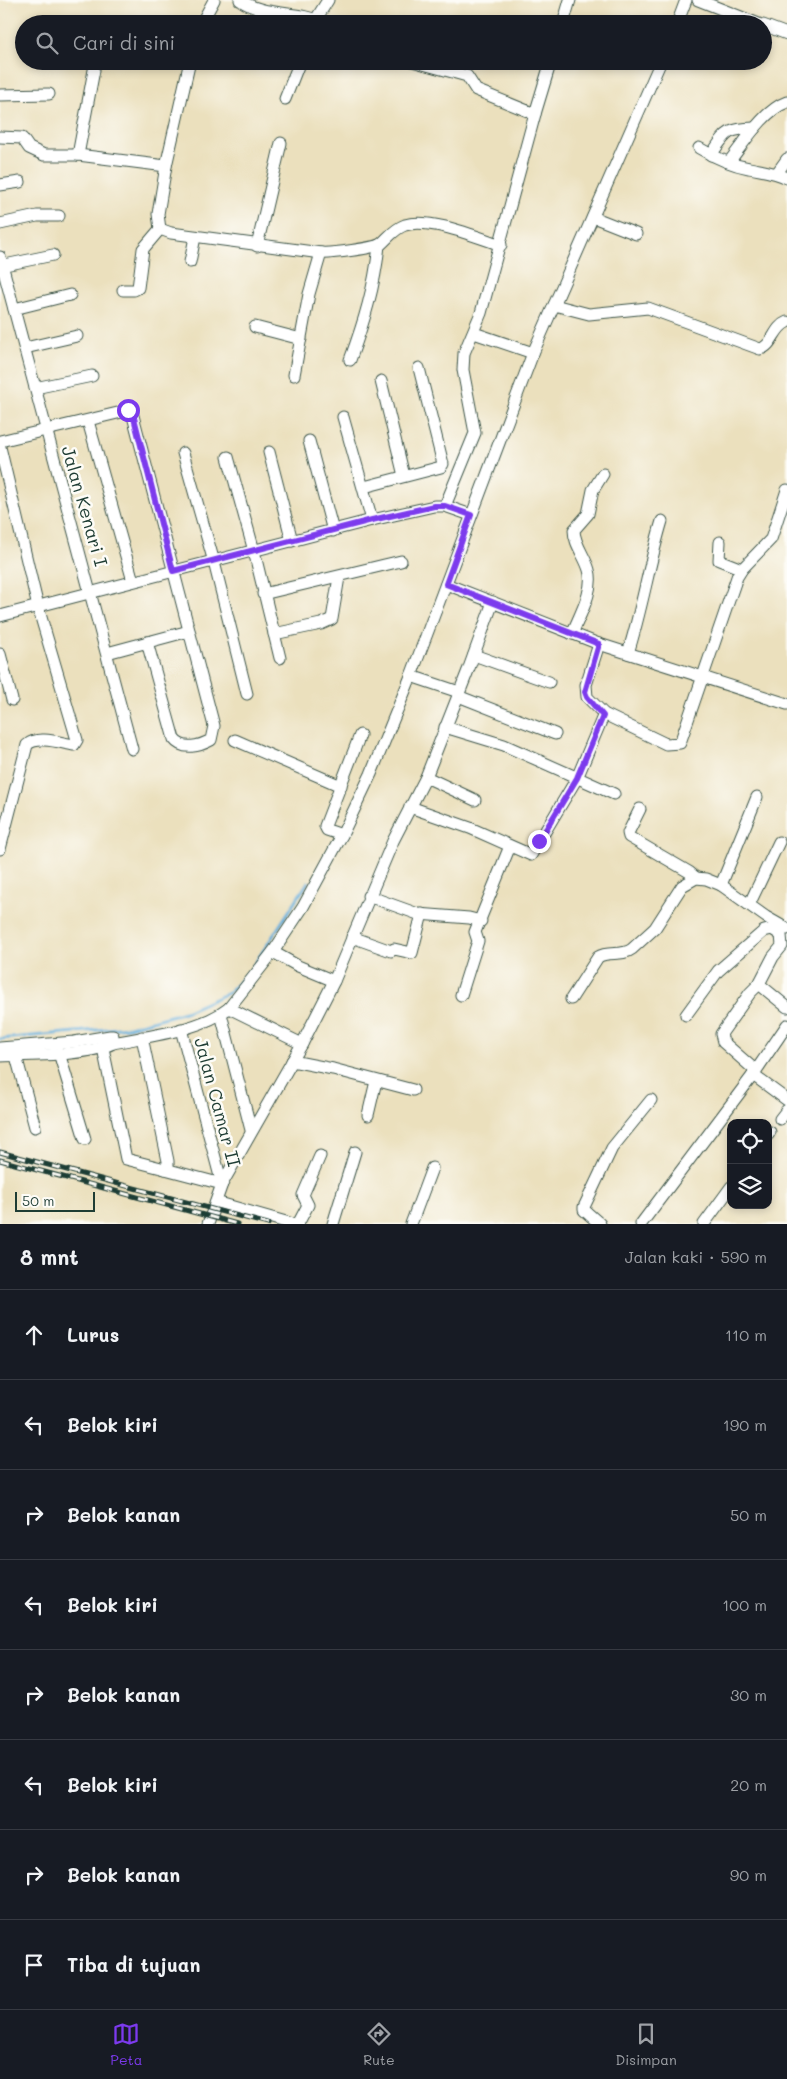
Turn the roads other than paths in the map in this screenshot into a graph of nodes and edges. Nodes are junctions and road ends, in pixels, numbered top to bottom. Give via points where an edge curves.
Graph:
1 (214, 0) edge
2 (240, 0) edge
3 (328, 0) edge
4 (570, 0) edge
5 (686, 0) edge
6 (698, 0) edge
7 (206, 15) edge
8 (280, 15) edge
9 (320, 15) edge
10 (566, 15) edge
11 (680, 15) edge
12 (736, 15) edge
13 (772, 28) edge
14 (787, 34) edge
15 (94, 70) dead end
16 (188, 70) edge
17 (296, 70) edge
18 (445, 70) edge
19 (548, 70) edge
20 (657, 70) edge
21 (49, 94) dead end
22 (0, 96) edge
23 (285, 98) dead end
24 (787, 102) edge
25 (535, 114) junction
26 (755, 128) junction
27 (0, 137) edge
28 (281, 143) dead end
29 (699, 148) dead end
30 (78, 155) junction
31 (711, 155) junction
32 (787, 159) edge
33 (729, 162) junction
34 (166, 166) junction
35 (782, 175) edge
36 (20, 182) dead end
37 (0, 185) edge
38 (59, 216) dead end
39 (593, 217) junction
40 (0, 224) edge
41 (160, 229) junction
42 (636, 234) dead end
43 (195, 237) junction
44 (380, 245) junction
45 (501, 245) junction
46 (257, 246) junction
47 (321, 253) junction
48 (53, 255) dead end
49 (190, 262) dead end
50 (1, 263) edge
51 (123, 290) dead end
52 (70, 295) dead end
53 (554, 305) junction
54 (14, 310) junction
55 (787, 322) edge
56 (255, 327) dead end
57 (474, 333) junction
58 (77, 336) dead end
59 (300, 339) junction
60 (25, 348) junction
61 (533, 353) junction
62 (350, 360) dead end
63 (419, 368) dead end
64 (92, 376) dead end
65 (294, 376) dead end
66 (381, 381) dead end
67 (35, 388) junction
68 (343, 417) dead end
69 (88, 420) junction
70 (46, 430) junction
71 (0, 441) edge
72 (309, 441) dead end
73 (0, 448) edge
74 (269, 452) dead end
75 (183, 453) dead end
76 (228, 457) dead end
77 (603, 474) dead end
78 (404, 476) junction
79 (364, 487) junction
80 (787, 490) edge
81 (445, 506) junction
82 (471, 515) junction
83 (372, 520) junction
84 (662, 520) dead end
85 (333, 531) junction
86 (292, 541) junction
87 (720, 542) dead end
88 (254, 551) junction
89 (401, 561) dead end
90 (214, 562) junction
91 (742, 569) junction
92 (173, 571) junction
93 (339, 577) junction
94 (133, 581) junction
95 (446, 584) junction
96 (91, 592) junction
97 (263, 594) junction
98 (493, 602) junction
99 (38, 607) junction
100 (0, 616) edge
101 (189, 631) junction
102 (274, 634) junction
103 (572, 634) junction
104 (147, 642) junction
105 (599, 644) junction
106 (107, 653) junction
107 (628, 653) junction
108 (0, 654) edge
109 (474, 655) junction
110 (280, 658) dead end
111 (411, 676) junction
112 (704, 676) junction
113 (549, 682) dead end
114 (247, 694) dead end
115 (458, 694) junction
116 (12, 700) dead end
117 (787, 704) edge
118 (604, 714) junction
119 (445, 727) junction
120 (555, 734) dead end
121 (360, 735) dead end
122 (235, 740) dead end
123 (132, 749) dead end
124 (426, 777) junction
125 (577, 778) junction
126 (341, 786) junction
127 (614, 794) dead end
128 (757, 797) dead end
129 (475, 800) dead end
130 (410, 807) junction
131 (640, 809) dead end
132 (2, 827) edge
133 (342, 836) junction
134 (779, 842) dead end
135 (510, 846) junction
136 (0, 849) edge
137 (696, 878) junction
138 (721, 885) junction
139 (368, 896) junction
140 (749, 905) junction
141 (422, 914) junction
142 (481, 921) junction
143 (787, 928) edge
144 (352, 937) junction
145 (273, 952) junction
146 (334, 981) junction
147 (759, 984) junction
148 (461, 995) dead end
149 (571, 999) dead end
150 (787, 1007) edge
151 (225, 1011) junction
152 (686, 1015) dead end
153 (787, 1025) edge
154 (181, 1029) junction
155 (142, 1037) junction
156 (302, 1044) junction
157 (108, 1046) junction
158 (0, 1048) edge
159 (59, 1053) junction
160 (0, 1056) edge
161 (16, 1056) junction
162 (292, 1061) junction
163 (755, 1073) junction
164 (376, 1081) junction
165 (413, 1090) dead end
166 (651, 1100) dead end
167 (787, 1100) edge
168 (368, 1115) dead end
169 (35, 1127) dead end
170 (252, 1130) junction
171 (85, 1139) dead end
172 (355, 1152) dead end
173 (320, 1156) dead end
174 (432, 1168) dead end
175 (165, 1169) junction
176 (222, 1184) junction
177 (727, 1192) edge
178 (216, 1202) junction
179 (208, 1224) edge
180 (293, 1224) edge
181 (298, 1224) edge
182 (332, 1224) edge
183 (411, 1224) edge
184 (600, 1224) edge
185 (641, 1224) edge
186 (704, 1224) edge

1 - 7 street
2 - 8 street via 250,7
3 - 9 street
4 - 10 street
5 - 11 street
6 - 12 street
13 - 14 street
15 - 30 street
16 - 34 street
17 - 23 street
18 - 25 street via 467,76 476,90
19 - 25 street
20 - 39 street
21 - 22 street
24 - 26 street via 773,110
25 - 45 street
26 - 31 street via 729,132
26 - 33 street
27 - 30 street via 22,138 30,148 44,155
28 - 46 street
29 - 31 street
30 - 34 street
31 - 33 street
32 - 35 street
33 - 35 street
34 - 41 street via 158,214
36 - 37 street
38 - 40 street via 37,216
39 - 42 street
39 - 53 street
41 - 43 street
41 - 51 street via 143,250 138,288
43 - 46 street
43 - 49 street
44 - 45 street via 397,229 420,224 449,228
44 - 47 street
44 - 62 street via 364,322
45 - 57 street
46 - 47 street
47 - 59 street
48 - 50 street
50 - 54 street, Jalan Kenari I
52 - 54 street
53 - 55 street via 589,314 648,308 760,348 768,344 779,326
53 - 61 street
54 - 60 street, Jalan Kenari I
56 - 59 street
57 - 61 street
57 - 81 street via 464,353 463,370 475,433
58 - 60 street
59 - 65 street
60 - 67 street, Jalan Kenari I
61 - 82 street
63 - 78 street via 443,464
64 - 67 street
66 - 78 street
67 - 70 street, Jalan Kenari I
68 - 79 street
69 - 70 street
69 - 92 street via 132,412
69 - 94 street
70 - 71 street
70 - 96 street, Jalan Kenari I
72 - 85 street
73 - 99 street
74 - 86 street
75 - 90 street
76 - 88 street
77 - 103 street via 593,490 588,514 574,530 590,572 590,581
78 - 79 street
79 - 83 street
80 - 91 street via 771,539
81 - 82 street
81 - 83 street
82 - 95 street
83 - 85 street
84 - 107 street
85 - 86 street
86 - 88 street
87 - 91 street via 719,560
88 - 90 street
88 - 97 street
89 - 93 street
90 - 92 street
90 - 114 street
91 - 112 street
92 - 94 street
92 - 101 street
93 - 97 street
93 - 102 street via 332,618 321,624
94 - 96 street
95 - 98 street
95 - 111 street
96 - 99 street
96 - 106 street, Jalan Kenari I
97 - 102 street
98 - 103 street
98 - 109 street
99 - 100 street
99 - 132 street via 77,740 74,745 38,740 27,745
101 - 104 street
101 - 104 street via 214,726 212,740 204,744 183,746 174,739
102 - 110 street
103 - 105 street
104 - 106 street
105 - 107 street
105 - 118 street via 585,692
106 - 123 street, Jalan Kenari I
107 - 112 street
108 - 116 street
109 - 113 street
109 - 115 street
111 - 115 street
111 - 133 street
112 - 117 street
112 - 118 street via 680,744 666,744
115 - 119 street
115 - 120 street
118 - 125 street
119 - 124 street
119 - 125 street via 504,745
121 - 126 street
122 - 126 street
124 - 129 street
124 - 130 street
125 - 127 street
125 - 135 street via 533,854
126 - 133 street via 325,826
128 - 138 street
130 - 135 street
130 - 139 street
131 - 137 street via 628,834 630,837
132 - 136 street
133 - 145 street via 303,908
134 - 140 street
135 - 142 street
137 - 138 street
137 - 149 street via 682,886 655,928 632,949 598,957
138 - 140 street
139 - 141 street via 401,910
139 - 144 street
140 - 143 street
141 - 142 street
141 - 144 street via 412,953 391,951
142 - 148 street via 475,932 478,941
144 - 146 street
145 - 146 street
145 - 151 street
146 - 156 street
147 - 150 street
147 - 152 street via 782,946 781,935 772,929 764,931 718,971
147 - 163 street via 721,1034 721,1038
151 - 154 street
151 - 156 street
151 - 170 street
153 - 163 street
154 - 155 street
154 - 176 street, Jalan Camar II
155 - 157 street
155 - 175 street via 168,1161
156 - 162 street
157 - 158 street via 112,1036
157 - 159 street
157 - 175 street via 126,1159
159 - 161 street
159 - 171 street
160 - 161 street
161 - 169 street
162 - 164 street
162 - 170 street
163 - 167 street
163 - 185 street
164 - 165 street
164 - 168 street
166 - 184 street via 612,1148 584,1207
170 - 176 street
172 - 182 street
173 - 181 street via 304,1191 303,1198 308,1205
174 - 183 street
175 - 176 street
176 - 178 street
177 - 186 street
178 - 179 street
178 - 180 street

